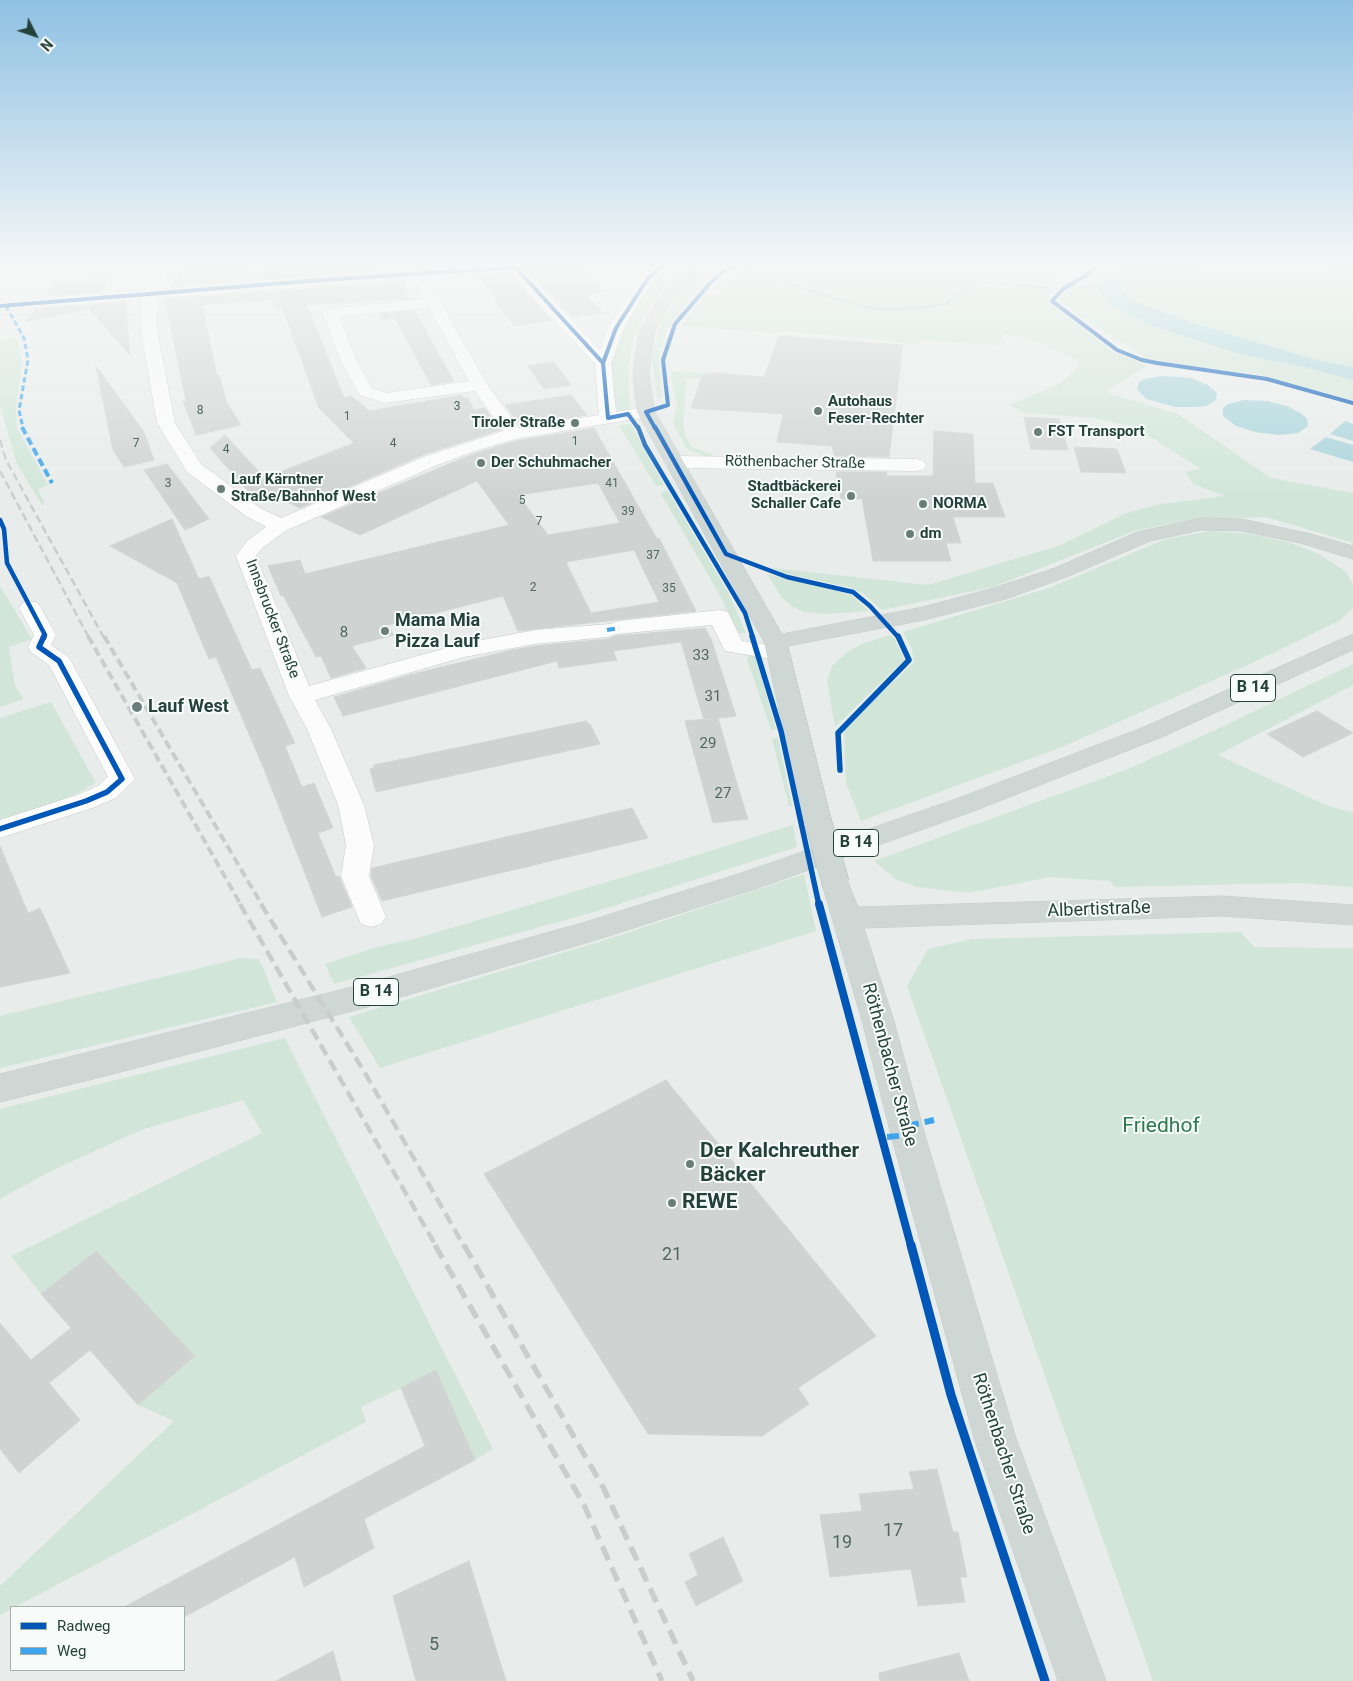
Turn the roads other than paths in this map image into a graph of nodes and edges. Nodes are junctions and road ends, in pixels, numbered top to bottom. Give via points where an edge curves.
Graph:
1 (151, 342) edge
2 (342, 342) edge
3 (455, 342) edge
4 (584, 342) edge
5 (611, 342) edge
6 (645, 342) edge
7 (603, 363) junction
8 (479, 384) junction
9 (646, 412) junction
10 (608, 418) junction
11 (514, 434) junction
12 (673, 462) junction
13 (917, 465) dead end
14 (280, 526) junction
15 (1352, 565) edge
16 (30, 608) dead end
17 (1353, 641) edge
18 (777, 648) junction
19 (301, 696) junction
20 (0, 829) edge
21 (1353, 915) edge
22 (371, 917) dead end
23 (846, 918) junction
24 (0, 1088) edge
25 (1082, 1681) edge

1 - 14 street via 166,423 194,468 253,512
2 - 8 street via 366,391 384,398
3 - 8 street
4 - 7 street
5 - 7 street
6 - 9 main road, Röthenbacher Straße via 641,374
7 - 10 street
8 - 11 street
9 - 10 street, Innsbrucker Straße
9 - 12 main road, Röthenbacher Straße
10 - 11 street, Innsbrucker Straße
11 - 14 street, Innsbrucker Straße via 433,460
12 - 13 street, Röthenbacher Straße
12 - 18 main road, Röthenbacher Straße
14 - 19 street, Innsbrucker Straße via 255,544 246,556
15 - 18 main road via 1266,530 1218,523 1174,529 1144,536 1062,572 998,594
16 - 20 street via 45,635 39,646 59,661 122,779 106,792 86,801
17 - 24 main road, B 14 via 1152,732 965,806 748,881 360,997
18 - 19 street via 733,646 720,617 534,637 461,652
18 - 23 main road, Röthenbacher Straße, bridge via 818,822
19 - 22 street, Innsbrucker Straße via 319,729 351,805 360,845 355,876
21 - 23 main road, Albertistraße via 1222,906
23 - 25 main road, Röthenbacher Straße via 995,1438

